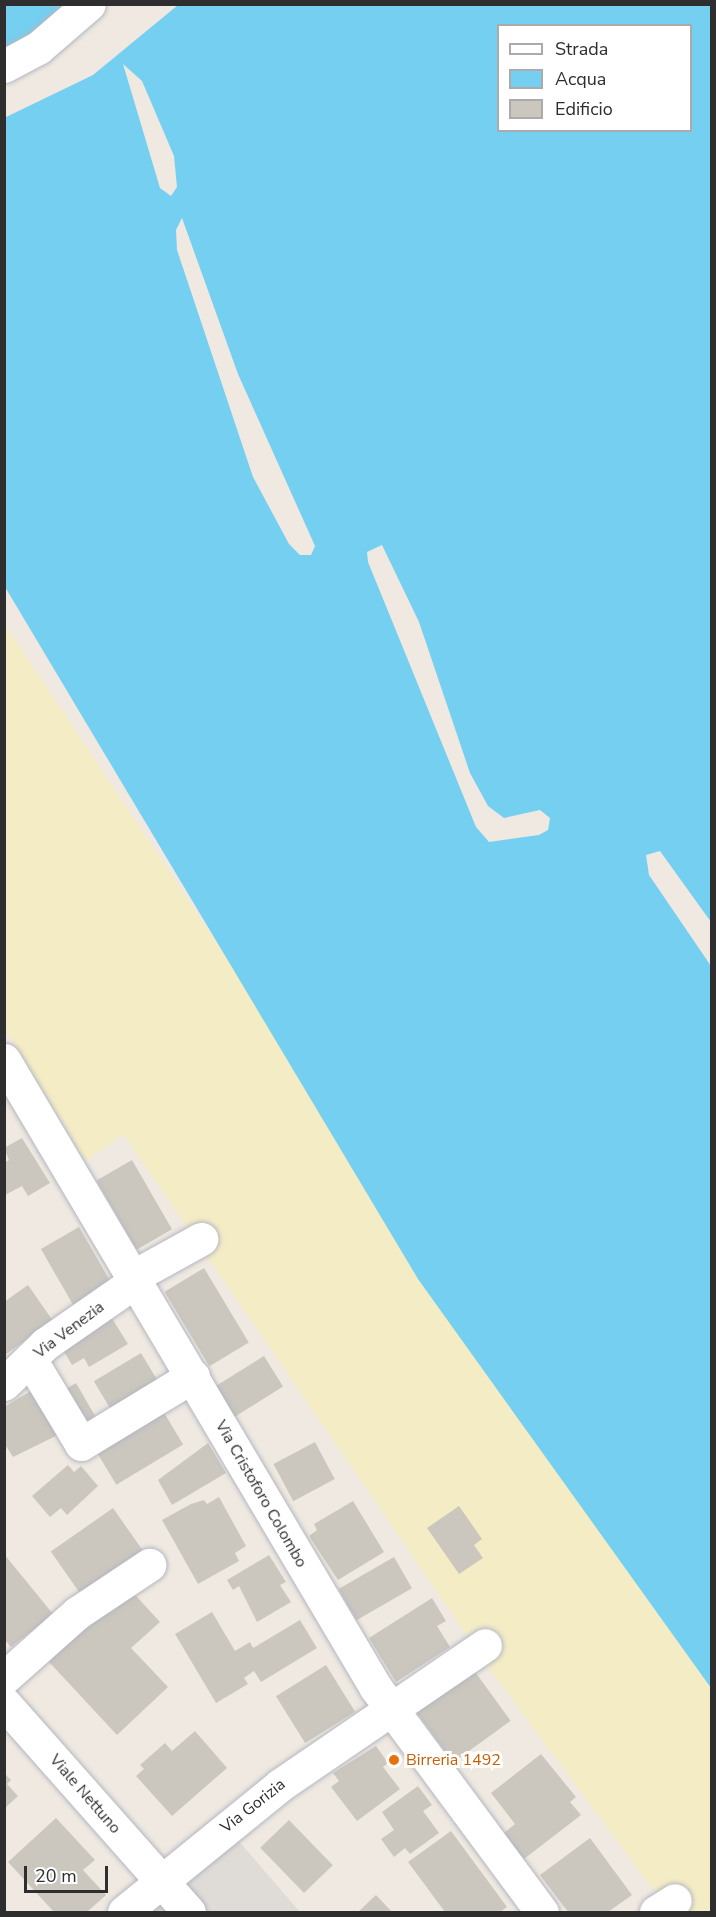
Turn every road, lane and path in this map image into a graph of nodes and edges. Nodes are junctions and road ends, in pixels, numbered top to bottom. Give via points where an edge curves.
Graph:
1 (89, 4) edge
2 (4, 66) edge
3 (4, 1060) edge
4 (201, 1239) dead end
5 (136, 1278) junction
6 (30, 1359) junction
7 (193, 1376) junction
8 (4, 1384) edge
9 (149, 1565) dead end
10 (484, 1645) dead end
11 (4, 1678) edge
12 (4, 1703) edge
13 (389, 1709) junction
14 (160, 1880) junction
15 (124, 1912) edge
16 (189, 1912) edge
17 (542, 1912) edge

1 - 2 street via 38,48
3 - 5 street, Via Cristoforo Colombo
4 - 5 street, Via Venezia
5 - 6 street, Via Venezia
5 - 7 street, Via Cristoforo Colombo
6 - 7 street via 81,1444
6 - 8 street, Via Venezia
7 - 13 street, Via Cristoforo Colombo
9 - 11 street via 77,1613
10 - 13 street, Via Gorizia
12 - 14 street, Viale Nettuno
13 - 14 street, Via Gorizia via 280,1785
13 - 17 street, Via Cristoforo Colombo
14 - 15 street, Via Gorizia
14 - 16 street, Viale Nettuno

